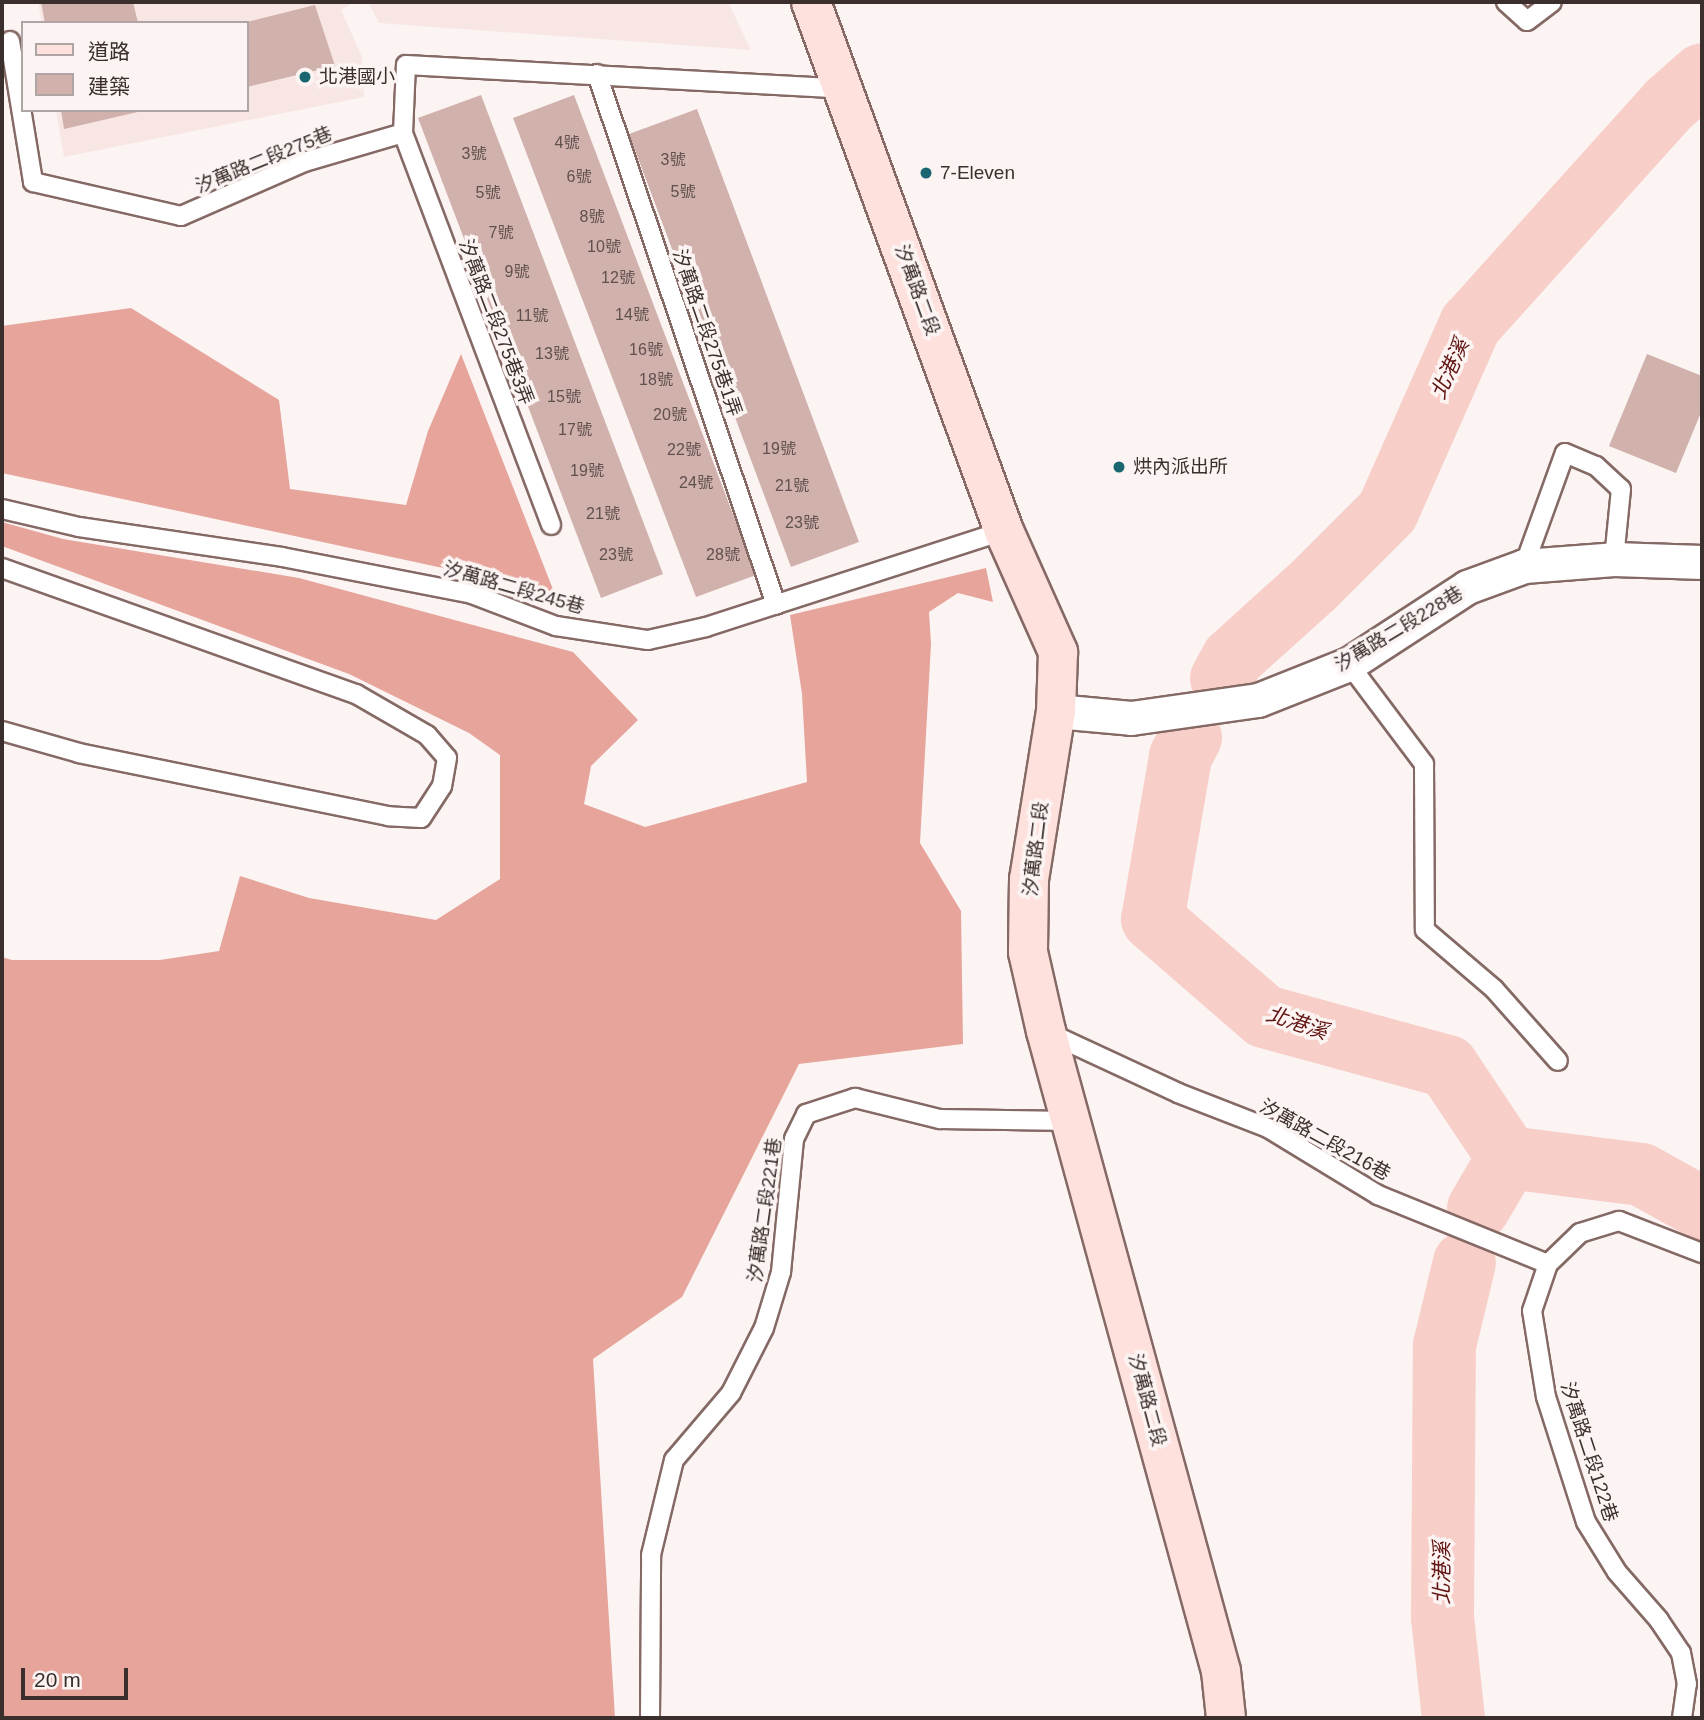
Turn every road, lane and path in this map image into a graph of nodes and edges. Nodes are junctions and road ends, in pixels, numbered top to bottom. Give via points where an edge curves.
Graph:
1 (811, 2) edge
2 (1506, 2) edge
3 (1552, 2) edge
4 (10, 41) dead end
5 (597, 74) junction
6 (845, 89) junction
7 (21, 108) edge
8 (22, 112) edge
9 (403, 133) junction
10 (2, 509) edge
11 (551, 525) dead end
12 (1004, 531) junction
13 (1614, 559) junction
14 (1702, 562) edge
15 (1524, 566) junction
16 (2, 568) edge
17 (776, 605) junction
18 (1349, 664) junction
19 (1056, 711) junction
20 (2, 731) edge
21 (1046, 1031) junction
22 (1558, 1061) dead end
23 (1071, 1121) junction
24 (1702, 1253) edge
25 (1548, 1264) junction
26 (650, 1718) edge
27 (1226, 1718) edge
28 (1682, 1718) edge

1 - 6 street, 汐萬路二段
2 - 3 lane via 1527,21
4 - 7 lane, 汐萬路二段275巷
5 - 6 lane
5 - 9 lane via 406,65
5 - 17 lane, 汐萬路二段275巷1弄
6 - 12 street, 汐萬路二段
8 - 9 lane, 汐萬路二段275巷 via 33,182 181,216 304,162
9 - 11 lane, 汐萬路二段275巷3弄
10 - 17 lane, 汐萬路二段245巷 via 79,527 282,557 472,594 556,626 648,640
12 - 17 lane, 汐萬路二段245巷
12 - 19 street, 汐萬路二段 via 1058,652
13 - 14 street, 汐萬路二段228巷
13 - 15 street, 汐萬路二段228巷
13 - 15 lane via 1620,489 1596,466 1565,453
15 - 18 street, 汐萬路二段228巷 via 1467,587
16 - 20 lane via 356,694 427,735 447,758 442,786 421,818 388,816 79,753
18 - 19 street, 汐萬路二段228巷 via 1258,700 1131,718
18 - 22 lane via 1424,764 1425,930 1494,989
19 - 21 street, 汐萬路二段 via 1029,879 1028,952
21 - 23 street, 汐萬路二段
21 - 25 lane, 汐萬路二段216巷 via 1178,1093 1268,1128 1378,1195
23 - 26 lane, 汐萬路二段221巷 via 940,1119 855,1098 806,1114 794,1139 781,1272 764,1328 731,1393 674,1460 651,1555
23 - 27 street, 汐萬路二段 via 1221,1671
24 - 25 lane, 汐萬路二段122巷 via 1619,1221 1580,1233
25 - 28 lane, 汐萬路二段122巷 via 1532,1311 1546,1398 1586,1522 1617,1572 1681,1653 1687,1684

